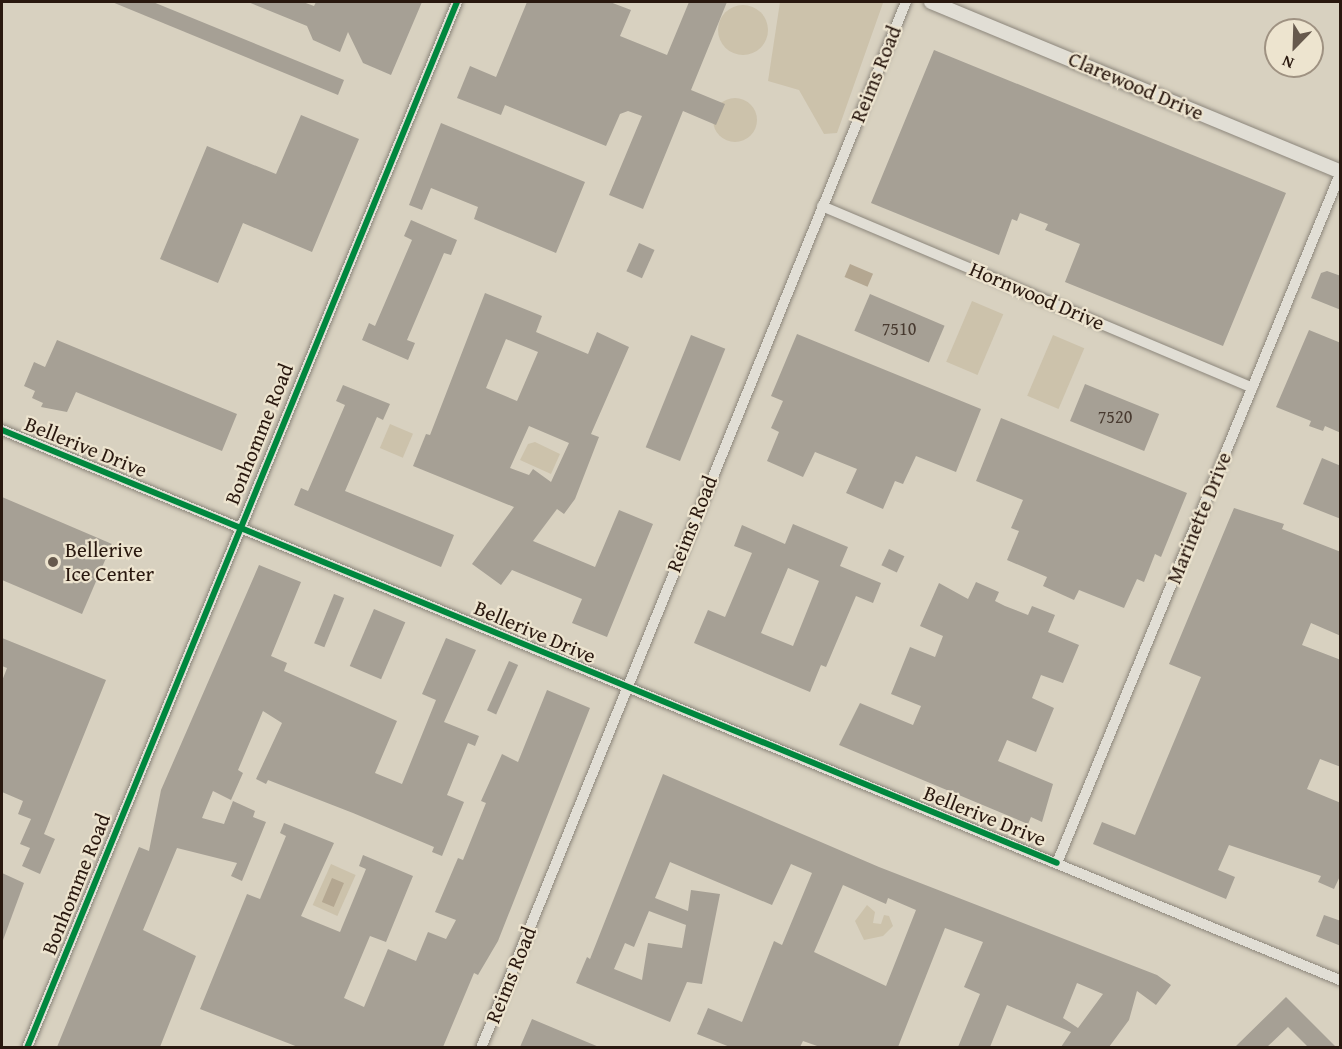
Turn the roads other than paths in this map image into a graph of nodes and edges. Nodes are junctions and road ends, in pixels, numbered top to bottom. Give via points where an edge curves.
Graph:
1 (458, 2) edge
2 (906, 2) edge
3 (931, 2) edge
4 (1341, 172) edge
5 (822, 206) junction
6 (1252, 388) junction
7 (2, 429) edge
8 (239, 528) junction
9 (624, 687) junction
10 (1057, 863) junction
11 (1341, 980) edge
12 (27, 1047) edge
13 (481, 1047) edge

1 - 8 street, Bonhomme Road
2 - 5 street, Reims Road
3 - 4 street, Clarewood Drive
4 - 6 street, Marinette Drive
5 - 6 street, Hornwood Drive
5 - 9 street, Reims Road
6 - 10 street, Marinette Drive
7 - 8 street, Bellerive Drive
8 - 9 street, Bellerive Drive
8 - 12 street, Bonhomme Road
9 - 10 street, Bellerive Drive
9 - 13 street, Reims Road
10 - 11 street, Bellerive Drive

